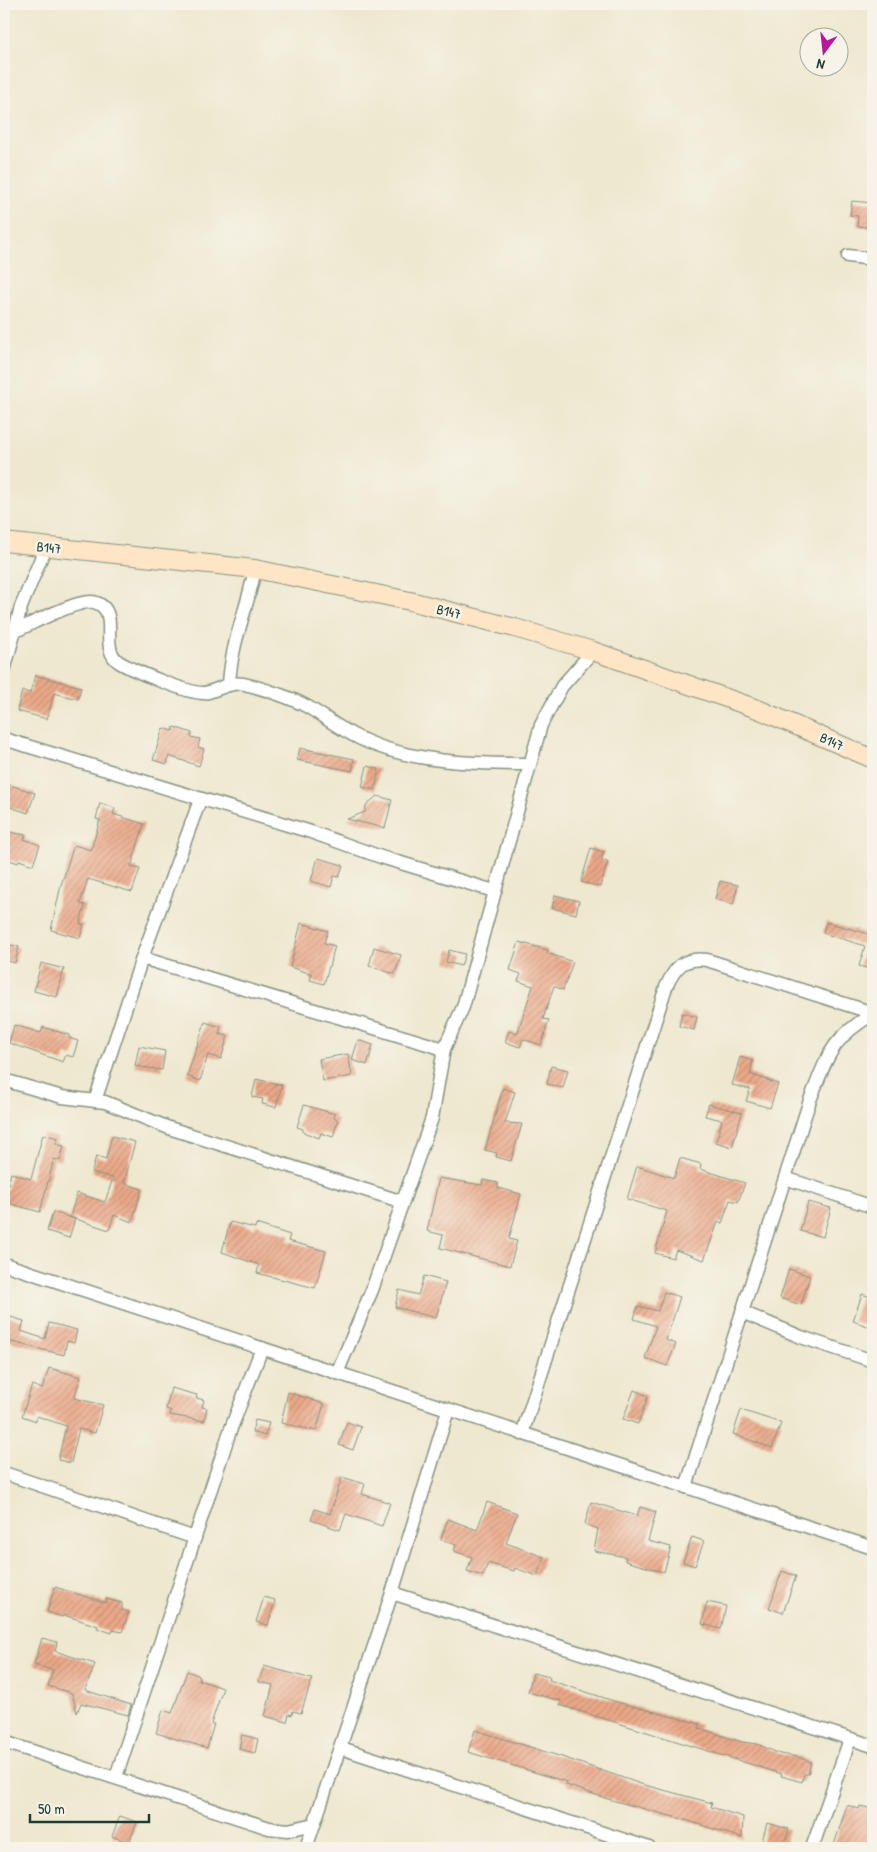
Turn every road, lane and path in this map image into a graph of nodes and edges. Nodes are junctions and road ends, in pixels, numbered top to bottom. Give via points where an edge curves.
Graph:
1 (848, 256) dead end
2 (873, 259) edge
3 (4, 542) edge
4 (46, 546) junction
5 (255, 569) junction
6 (13, 632) junction
7 (592, 651) junction
8 (4, 671) edge
9 (229, 685) junction
10 (4, 739) edge
11 (873, 759) edge
12 (530, 764) junction
13 (200, 800) junction
14 (494, 891) junction
15 (142, 958) junction
16 (873, 1014) edge
17 (444, 1049) junction
18 (4, 1080) edge
19 (95, 1100) junction
20 (785, 1178) junction
21 (403, 1202) junction
22 (873, 1206) edge
23 (4, 1264) edge
24 (742, 1312) junction
25 (262, 1348) junction
26 (873, 1361) edge
27 (337, 1373) junction
28 (448, 1410) junction
29 (522, 1434) junction
30 (4, 1473) edge
31 (686, 1487) junction
32 (195, 1538) junction
33 (873, 1548) edge
34 (392, 1593) junction
35 (850, 1739) junction
36 (4, 1742) edge
37 (873, 1746) edge
38 (341, 1748) junction
39 (116, 1777) junction
40 (314, 1824) junction
41 (306, 1848) edge
42 (649, 1848) edge
43 (812, 1848) edge

1 - 2 street
3 - 4 main road, B147 / B147
4 - 5 main road, B147 / B147
4 - 6 street
5 - 7 main road, B147 / B147 via 410,601
5 - 9 street via 247,607 232,647
6 - 8 street
6 - 9 street via 90,601 98,603 105,611 109,622 108,650 120,663 201,693
7 - 11 main road, B147 / B147 via 760,710
7 - 12 street via 562,686 550,706
9 - 12 street via 242,684 298,702 360,739 394,751 485,764
10 - 13 street
12 - 14 street
13 - 14 street
13 - 15 street
14 - 17 street via 463,1007
15 - 17 street
15 - 19 street
16 - 20 street via 842,1035 826,1060 801,1124
16 - 29 street via 707,960 684,961 677,966 666,987
17 - 21 street via 432,1118
18 - 19 street via 62,1097
19 - 21 street via 169,1128
20 - 22 street
20 - 24 street
21 - 27 street via 372,1290
23 - 25 street
24 - 26 street
24 - 31 street
25 - 27 street
25 - 32 street
27 - 28 street
28 - 29 street
28 - 34 street
29 - 31 street
30 - 32 street
31 - 33 street
32 - 39 street
34 - 35 street
34 - 38 street
35 - 37 street
35 - 43 street
36 - 39 street
38 - 40 street
38 - 42 street
39 - 40 street via 269,1828 288,1830
40 - 41 street

